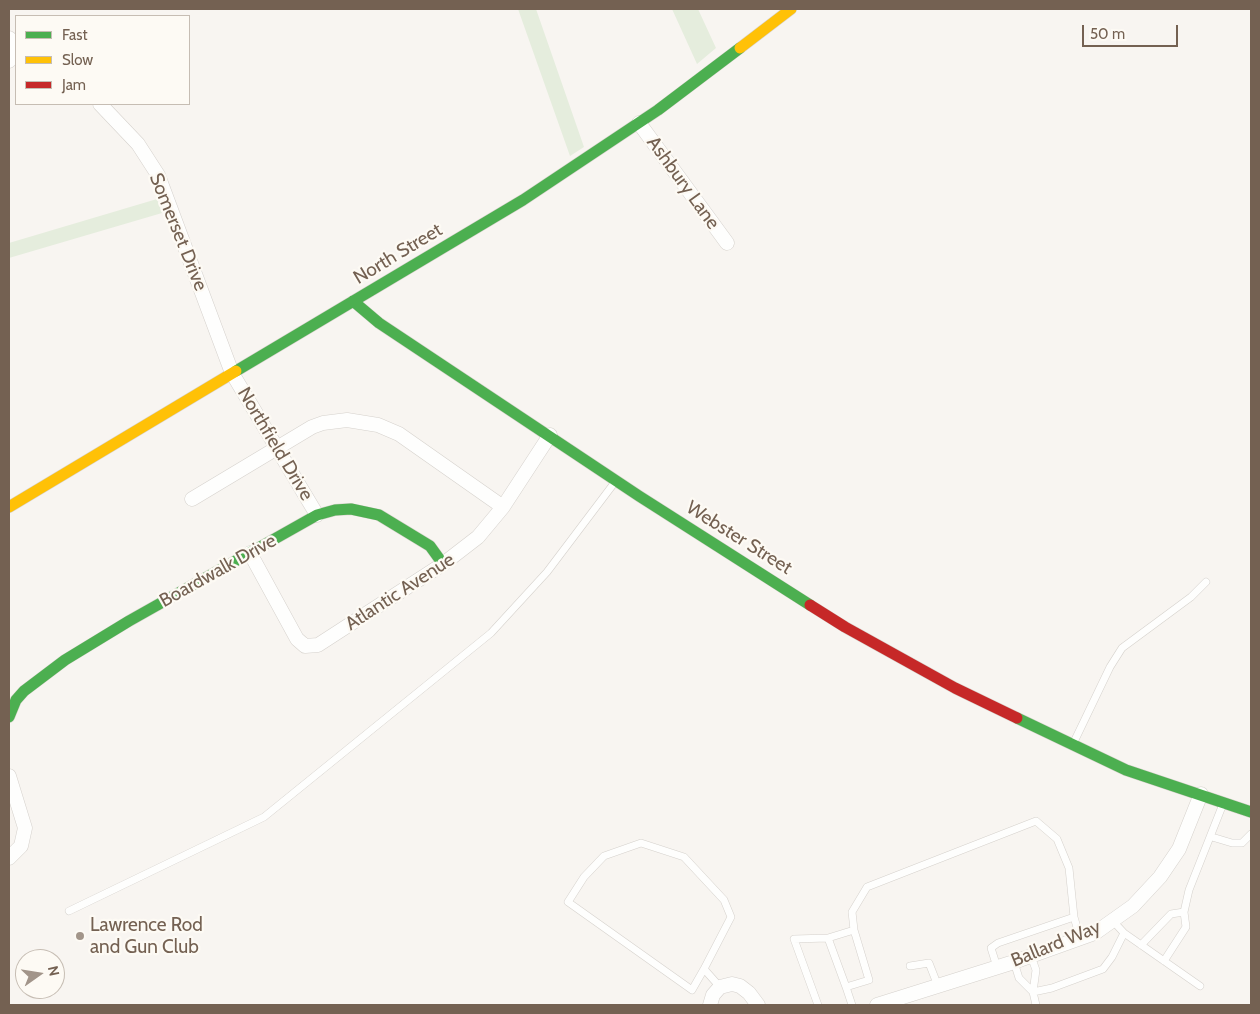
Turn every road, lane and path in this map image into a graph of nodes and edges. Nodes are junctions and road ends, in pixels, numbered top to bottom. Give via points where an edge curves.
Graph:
1 (790, 9) edge
2 (101, 105) edge
3 (639, 123) junction
4 (727, 243) dead end
5 (353, 302) junction
6 (232, 373) junction
7 (550, 435) junction
8 (277, 448) junction
9 (616, 480) junction
10 (192, 499) dead end
11 (9, 507) edge
12 (503, 507) junction
13 (317, 516) junction
14 (250, 553) junction
15 (443, 564) junction
16 (1206, 582) dead end
17 (9, 717) edge
18 (1073, 745) junction
19 (9, 776) edge
20 (1201, 794) junction
21 (1224, 802) junction
22 (1251, 812) edge
23 (1251, 834) edge
24 (1212, 837) junction
25 (9, 858) edge
26 (69, 911) dead end
27 (1184, 912) junction
28 (1074, 917) junction
29 (1112, 920) junction
30 (854, 930) junction
31 (1124, 933) junction
32 (828, 938) junction
33 (1080, 938) junction
34 (1141, 945) junction
35 (1031, 956) junction
36 (1164, 961) junction
37 (1014, 962) junction
38 (910, 966) dead end
39 (997, 967) junction
40 (704, 969) junction
41 (938, 986) junction
42 (1200, 986) dead end
43 (720, 987) junction
44 (846, 987) junction
45 (1033, 992) junction
46 (710, 1005) edge
47 (758, 1005) edge
48 (818, 1005) edge
49 (852, 1005) edge
50 (877, 1005) edge
51 (1036, 1005) edge

1 - 3 street, North Street
2 - 6 street, Somerset Drive via 138,144 158,175
3 - 4 street, Ashbury Lane
3 - 5 street, North Street via 523,200
5 - 6 street, North Street
5 - 7 street, Webster Street via 379,323
6 - 8 street, Northfield Drive
6 - 11 street, North Street
7 - 9 street, Webster Street
7 - 12 street, Atlantic Avenue
8 - 10 street
8 - 12 street via 323,423 347,420 378,425 399,434
8 - 13 street, Northfield Drive
9 - 18 street, Webster Street via 845,626 955,688
9 - 26 lane via 547,572 491,633 264,817
12 - 15 street, Atlantic Avenue via 478,537
13 - 14 street, Boardwalk Drive
13 - 15 street, Boardwalk Drive via 351,509 379,515 430,546
14 - 15 street, Atlantic Avenue via 297,639 310,646 322,643
14 - 17 street, Boardwalk Drive via 65,660 24,691
16 - 18 lane via 1191,597 1122,648
18 - 20 street, Webster Street via 1126,770
19 - 25 street via 25,828 21,846
20 - 21 street, Webster Street
20 - 29 street, Ballard Way via 1179,849 1160,877 1133,906
21 - 22 street, Webster Street
21 - 24 lane
23 - 24 lane via 1242,843
24 - 27 lane via 1189,890
27 - 34 lane via 1171,914
27 - 36 lane via 1186,927
28 - 30 lane via 1069,868 1057,839 1036,821 868,887 852,912
28 - 33 lane
28 - 39 lane via 998,942 991,948
29 - 31 lane
29 - 33 street, Ballard Way via 1095,933
30 - 32 lane
30 - 44 lane via 869,980
31 - 34 lane
31 - 45 lane via 1112,958 1103,968
32 - 44 lane
32 - 48 lane via 794,939
33 - 35 street, Ballard Way
34 - 36 lane
35 - 37 street, Ballard Way
35 - 45 lane via 1036,970
36 - 42 lane
37 - 39 street, Ballard Way
37 - 45 lane via 1019,978
38 - 41 lane via 929,963
39 - 41 street, Ballard Way
40 - 40 lane via 731,917 724,900 684,857 641,843 604,856 584,877 568,902 692,990
40 - 43 lane
41 - 50 street, Ballard Way
43 - 46 street
43 - 47 street via 740,986
44 - 49 lane
45 - 51 lane

